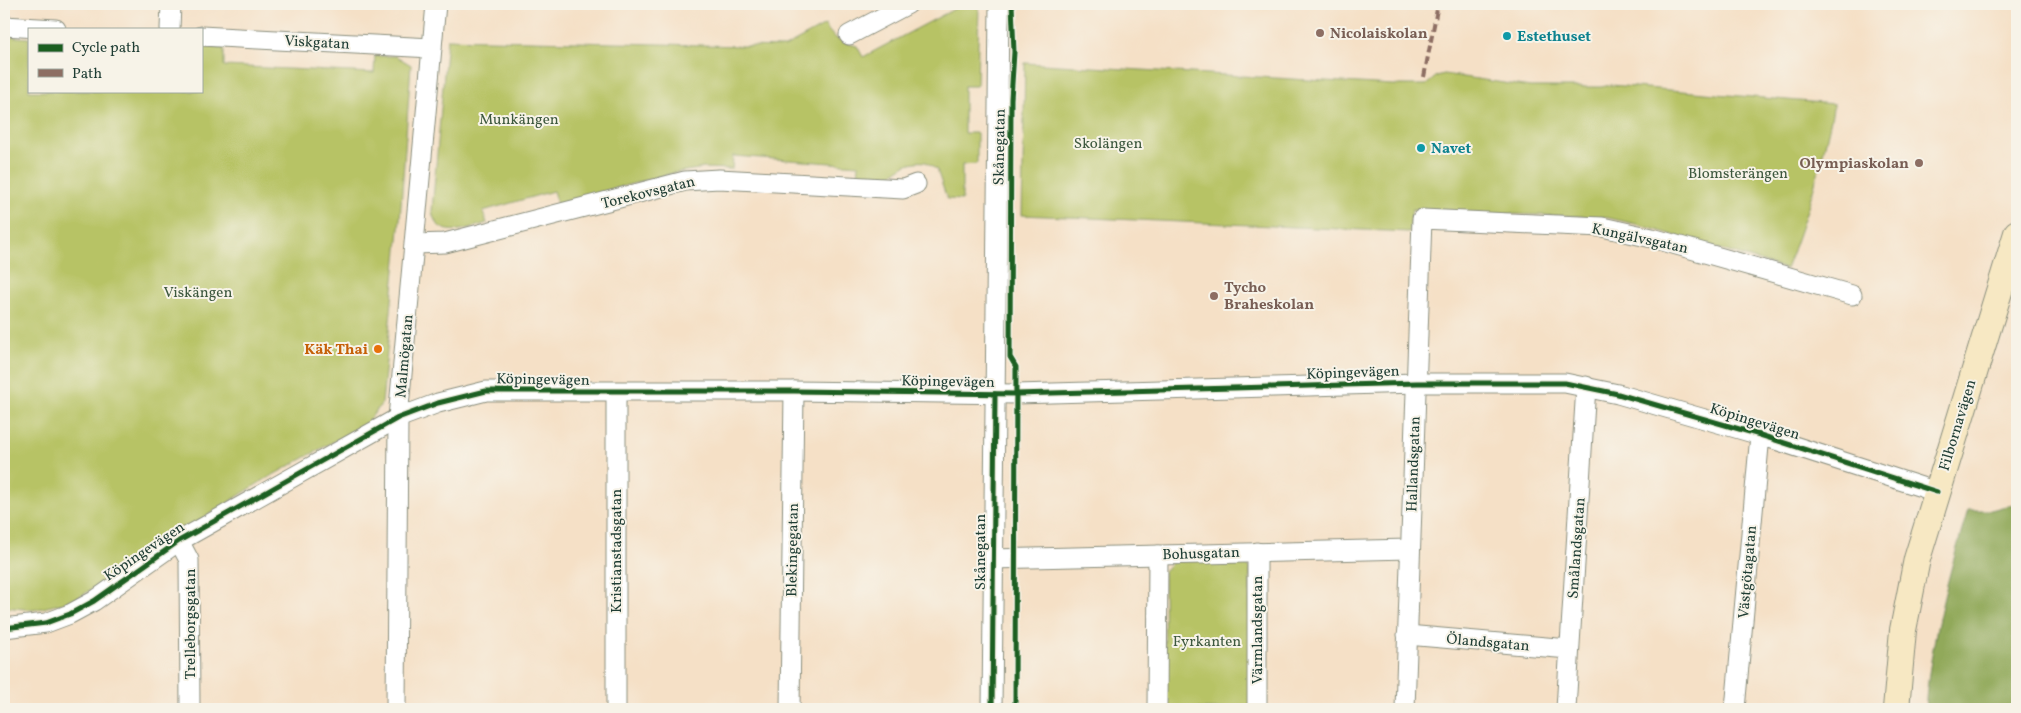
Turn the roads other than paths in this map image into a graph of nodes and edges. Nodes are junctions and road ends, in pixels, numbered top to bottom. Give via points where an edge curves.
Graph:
1 (171, 4) edge
2 (436, 4) edge
3 (908, 4) edge
4 (999, 4) edge
5 (4, 26) edge
6 (39, 28) edge
7 (170, 28) edge
8 (849, 35) dead end
9 (202, 36) edge
10 (432, 48) junction
11 (916, 184) dead end
12 (1422, 218) joint
13 (2017, 233) edge
14 (415, 244) junction
15 (1852, 296) dead end
16 (1416, 383) junction
17 (1586, 386) junction
18 (794, 391) junction
19 (616, 393) junction
20 (995, 394) junction
21 (398, 418) junction
22 (1760, 435) junction
23 (1937, 492) junction
24 (179, 541) junction
25 (1409, 549) junction
26 (1258, 552) junction
27 (1158, 555) junction
28 (992, 559) junction
29 (4, 628) edge
30 (1407, 635) junction
31 (1569, 649) junction
32 (190, 709) edge
33 (396, 709) edge
34 (616, 709) edge
35 (790, 709) edge
36 (992, 709) edge
37 (1157, 709) edge
38 (1257, 709) edge
39 (1405, 709) edge
40 (1566, 709) edge
41 (1735, 709) edge
42 (1896, 709) edge

1 - 7 street
2 - 10 street, Malmögatan
3 - 8 street
4 - 20 street, Skånegatan
5 - 6 street
9 - 10 street, Viskgatan
10 - 14 street, Malmögatan
11 - 14 street, Torekovsgatan via 903,189 697,179 445,243
12 - 15 street, Kungälvsgatan via 1602,227 1652,238
12 - 16 street, Hallandsgatan
13 - 23 street, Filbornavägen
14 - 21 street, Malmögatan
16 - 17 street, Köpingevägen via 1565,383
16 - 20 street, Köpingevägen
16 - 25 street, Hallandsgatan
17 - 22 street, Köpingevägen
17 - 31 street, Smålandsgatan
18 - 19 street, Köpingevägen
18 - 20 street, Köpingevägen
18 - 35 street, Blekingegatan
19 - 21 street, Köpingevägen via 486,391 438,403
19 - 34 street, Kristianstadsgatan
20 - 28 street, Skånegatan
21 - 24 street, Köpingevägen
21 - 33 street, Malmögatan
22 - 23 street, Köpingevägen
22 - 41 street, Västgötagatan
23 - 42 street, Filbornavägen via 1908,602
24 - 29 street, Köpingevägen via 94,601 70,614 46,623
24 - 32 street, Trelleborgsgatan via 189,560
25 - 26 street, Bohusgatan
25 - 30 street, Hallandsgatan
26 - 27 street, Bohusgatan
26 - 38 street, Värmlandsgatan
27 - 28 street, Bohusgatan
27 - 37 street
28 - 36 street, Skånegatan
30 - 31 street, Ölandsgatan
30 - 39 street, Hallandsgatan
31 - 40 street, Smålandsgatan

